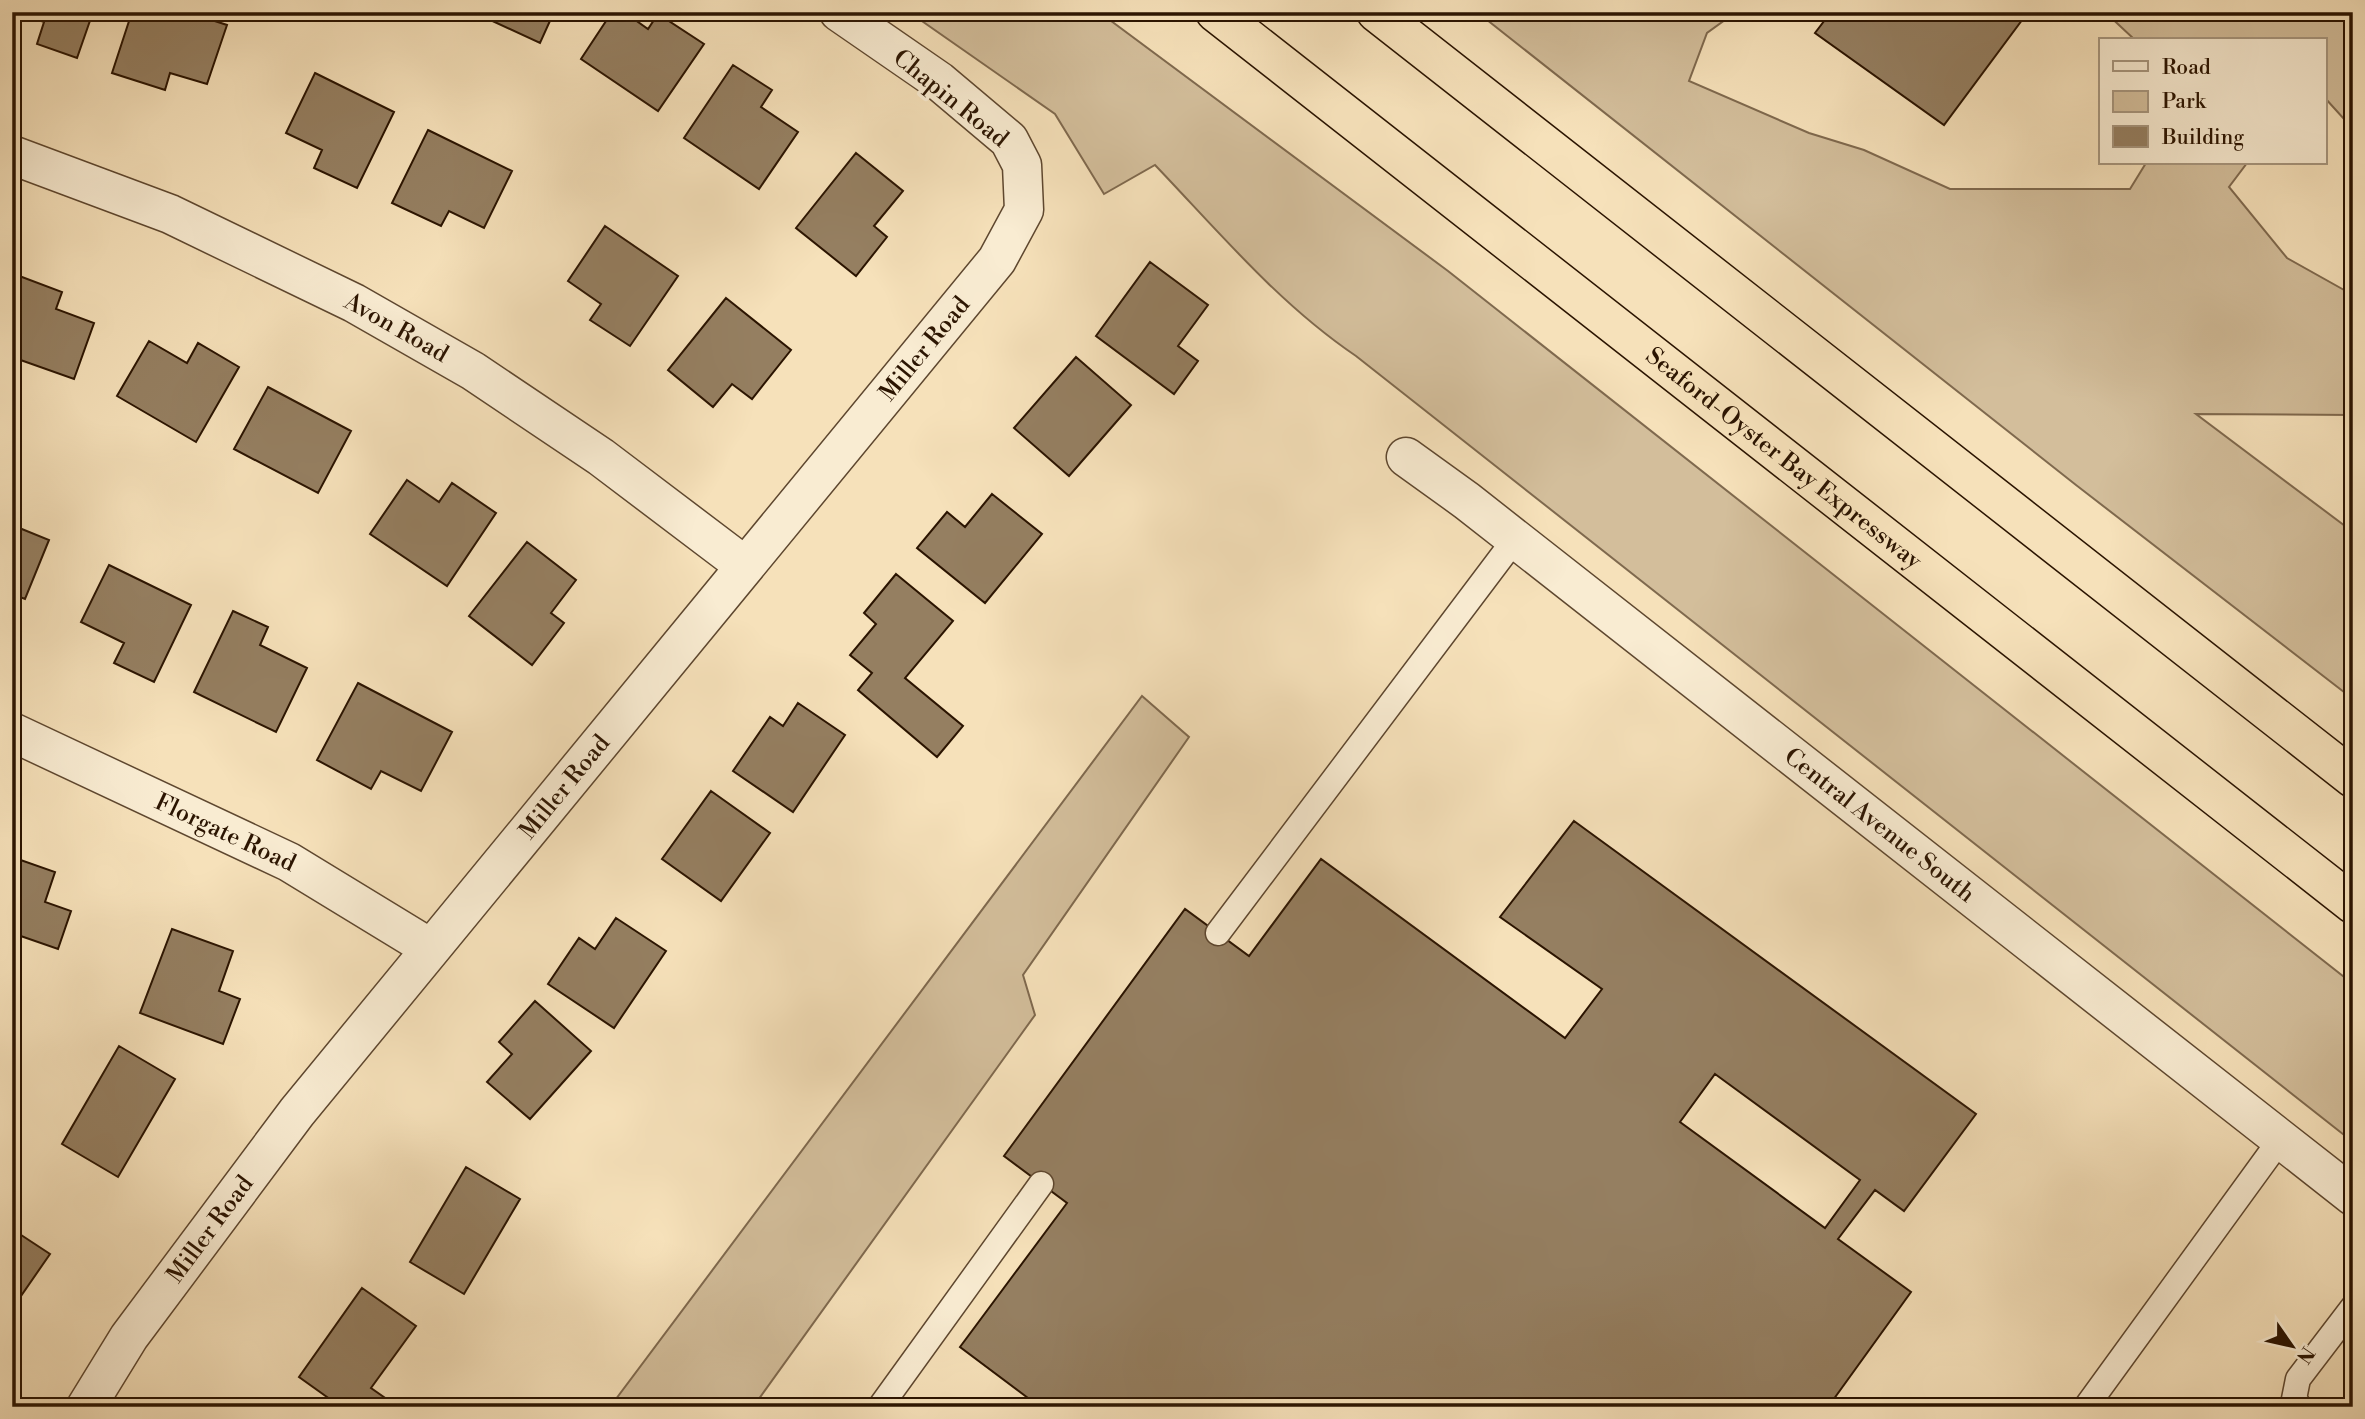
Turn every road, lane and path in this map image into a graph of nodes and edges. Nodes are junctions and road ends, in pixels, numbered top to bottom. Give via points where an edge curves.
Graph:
1 (839, 12) edge
2 (1215, 12) edge
3 (1376, 12) edge
4 (12, 155) edge
5 (1022, 165) joint
6 (1406, 457) dead end
7 (1515, 539) junction
8 (744, 566) junction
9 (12, 732) edge
10 (2353, 778) edge
11 (2353, 904) edge
12 (1218, 933) dead end
13 (430, 948) junction
14 (2280, 1140) junction
15 (1041, 1184) dead end
16 (2353, 1196) edge
17 (2353, 1307) edge
18 (86, 1407) edge
19 (880, 1407) edge
20 (2086, 1407) edge
21 (2300, 1407) edge

1 - 5 street, Chapin Road via 939,81 1009,140
2 - 11 highway, Seaford-Oyster Bay Expressway
3 - 10 highway
4 - 8 street, Avon Road via 170,214 354,303 472,371 601,457
5 - 8 street, Miller Road via 1024,210 997,260
6 - 7 street, Central Avenue South
7 - 12 lane
7 - 14 street, Central Avenue South
8 - 13 street, Miller Road
9 - 13 street, Florgate Road via 289,862
13 - 18 street, Miller Road via 281,1133 129,1337
14 - 16 street, Central Avenue South
14 - 20 lane
15 - 19 lane
17 - 21 lane via 2298,1379 2294,1399

